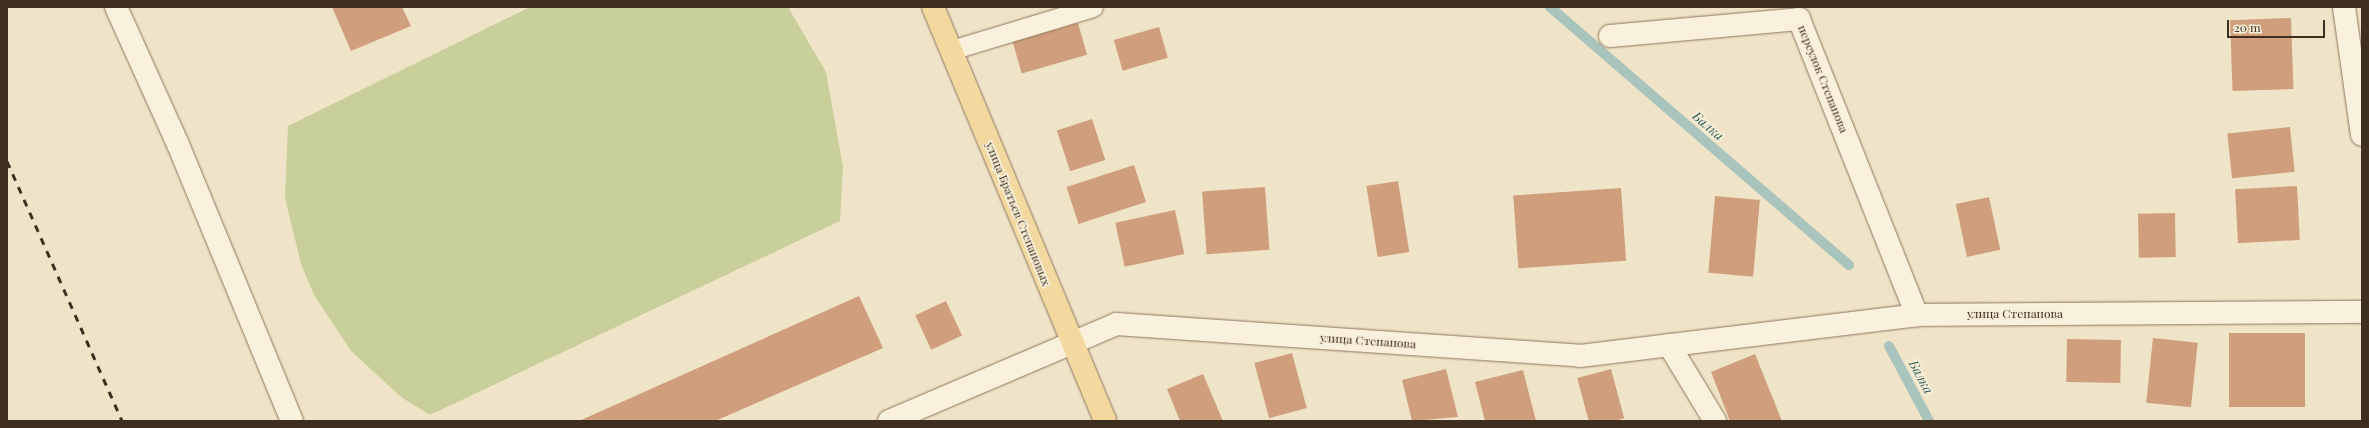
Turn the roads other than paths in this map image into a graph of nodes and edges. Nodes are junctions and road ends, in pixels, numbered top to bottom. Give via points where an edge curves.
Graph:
1 (116, 7) edge
2 (933, 7) edge
3 (1093, 7) edge
4 (2344, 7) edge
5 (1610, 36) dead end
6 (952, 50) junction
7 (2362, 135) edge
8 (2362, 312) edge
9 (1916, 315) junction
10 (1069, 342) junction
11 (1669, 345) junction
12 (292, 421) edge
13 (889, 421) edge
14 (1105, 421) edge
15 (1715, 421) edge

1 - 12 street via 177,142
2 - 6 main road, улица Братьев Степановых
3 - 6 lane
4 - 7 street
5 - 9 street, переулок Степанова via 1799,20
6 - 10 main road, улица Братьев Степановых
8 - 9 street, улица Степанова
9 - 11 street, улица Степанова
10 - 11 street, улица Степанова via 1116,324 1580,356
10 - 13 street, улица Степанова
10 - 14 main road, улица Братьев Степановых
11 - 15 street

